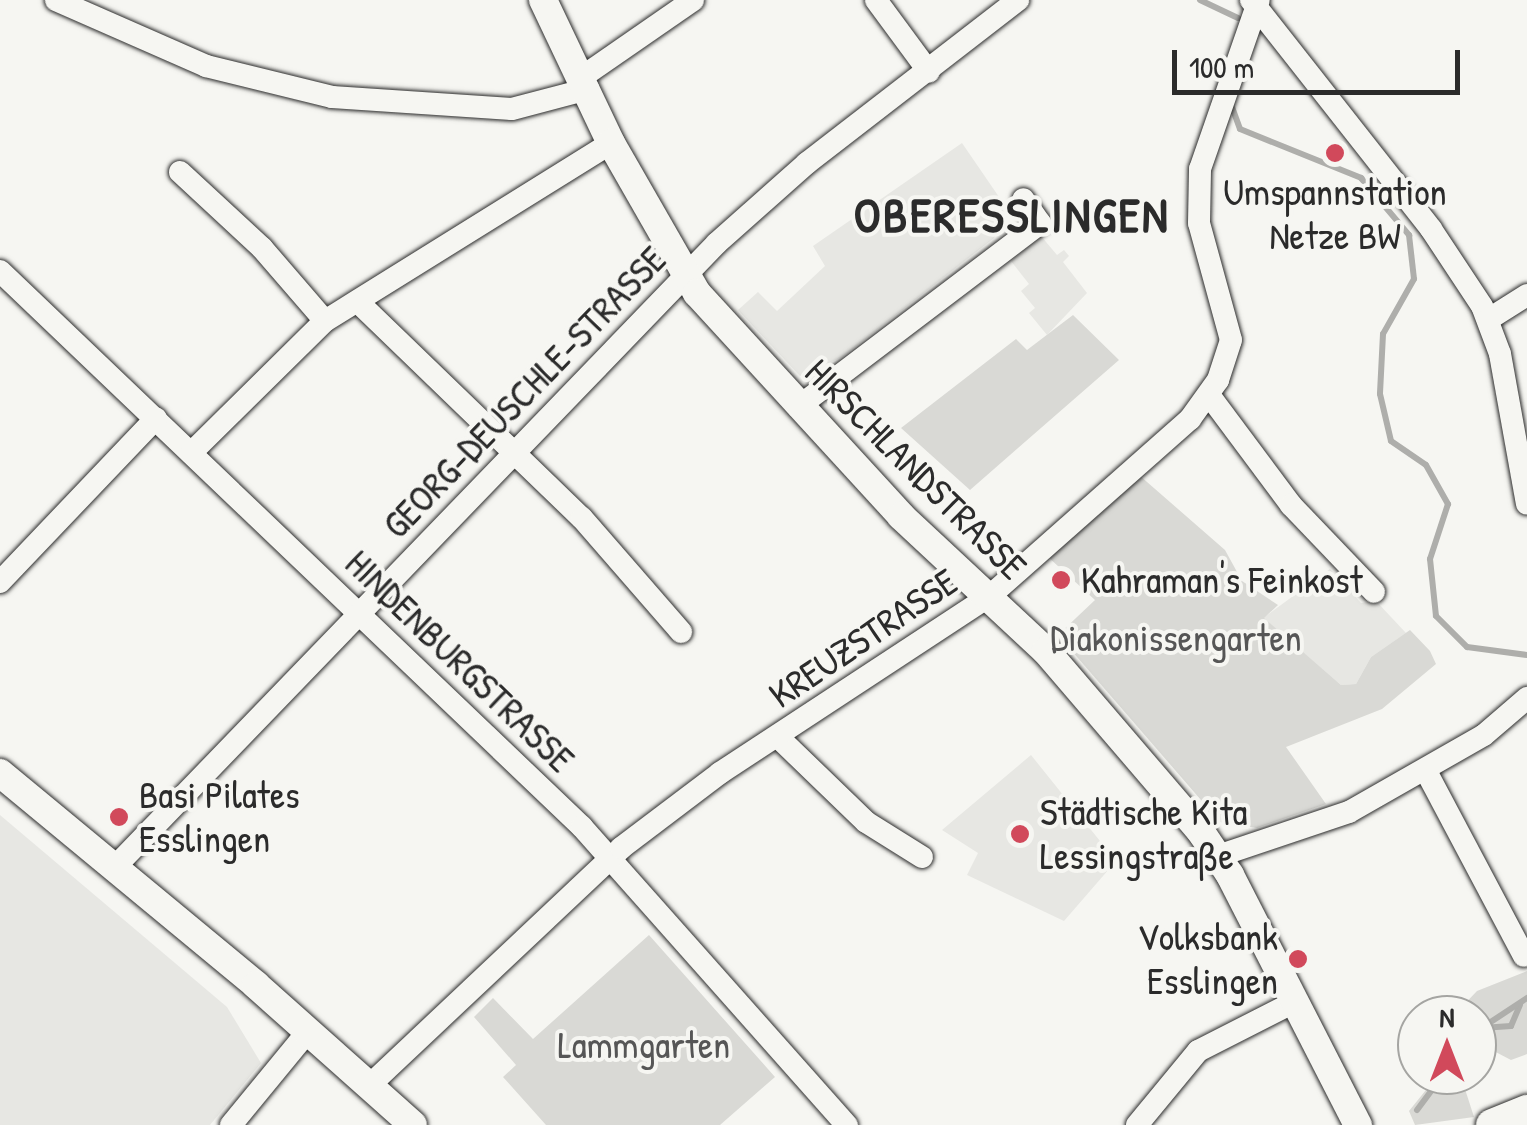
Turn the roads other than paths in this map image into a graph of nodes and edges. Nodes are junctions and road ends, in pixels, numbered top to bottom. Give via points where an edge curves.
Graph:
1 (56, 0) edge
2 (543, 0) edge
3 (693, 0) edge
4 (876, 0) edge
5 (1018, 0) edge
6 (1256, 3) edge
7 (929, 72) junction
8 (585, 83) junction
9 (612, 142) junction
10 (180, 172) dead end
11 (1023, 199) dead end
12 (0, 271) edge
13 (686, 275) junction
14 (1527, 295) edge
15 (358, 302) junction
16 (1489, 319) junction
17 (325, 321) junction
18 (1209, 395) junction
19 (798, 407) junction
20 (156, 418) junction
21 (192, 452) junction
22 (514, 452) junction
23 (1527, 504) edge
24 (0, 582) edge
25 (1374, 592) dead end
26 (992, 594) junction
27 (359, 612) junction
28 (682, 632) dead end
29 (1527, 698) edge
30 (778, 737) junction
31 (1426, 772) junction
32 (0, 773) edge
33 (1218, 856) junction
34 (610, 857) junction
35 (922, 857) dead end
36 (114, 869) junction
37 (1524, 956) dead end
38 (1285, 1005) junction
39 (309, 1030) junction
40 (371, 1084) junction
41 (1527, 1111) edge
42 (230, 1125) edge
43 (412, 1125) edge
44 (847, 1125) edge
45 (1137, 1125) edge
46 (1358, 1125) edge
47 (1492, 1125) edge

1 - 8 street via 206,66 332,97 512,109
2 - 8 street, HIRSCHLANDSTRASSE
3 - 8 street
4 - 7 street
5 - 7 street, GEORG-DEUSCHLE-STRASSE
6 - 16 street via 1431,229
6 - 18 street, KREUZSTRASSE via 1200,169 1199,223 1231,340
7 - 13 street, GEORG-DEUSCHLE-STRASSE via 797,171
8 - 9 street, HIRSCHLANDSTRASSE
9 - 13 street, HIRSCHLANDSTRASSE
9 - 15 street via 406,265
10 - 17 street via 262,248
11 - 19 street via 1040,223
12 - 20 street, HINDENBURGSTRASSE
13 - 19 street, HIRSCHLANDSTRASSE
13 - 22 street, GEORG-DEUSCHLE-STRASSE
14 - 16 street
15 - 17 street
15 - 22 street
16 - 23 street
17 - 21 street
18 - 25 street via 1291,505
18 - 26 street, KREUZSTRASSE via 1158,451
19 - 26 street, HIRSCHLANDSTRASSE via 901,516
20 - 21 street, HINDENBURGSTRASSE
20 - 24 street
21 - 27 street, HINDENBURGSTRASSE
22 - 27 street, GEORG-DEUSCHLE-STRASSE
22 - 28 street
26 - 30 street, KREUZSTRASSE
26 - 33 street, HIRSCHLANDSTRASSE
27 - 34 street, HINDENBURGSTRASSE
27 - 36 street, GEORG-DEUSCHLE-STRASSE
29 - 31 street
30 - 34 street, KREUZSTRASSE
30 - 35 street via 866,822
31 - 33 street via 1349,812
31 - 37 street
32 - 36 street
33 - 38 street, HIRSCHLANDSTRASSE
34 - 40 street, KREUZSTRASSE
34 - 44 street, HINDENBURGSTRASSE
36 - 39 street
38 - 45 street via 1198,1052
38 - 46 street, HIRSCHLANDSTRASSE
39 - 40 street
39 - 42 street
40 - 43 street
41 - 47 main road

